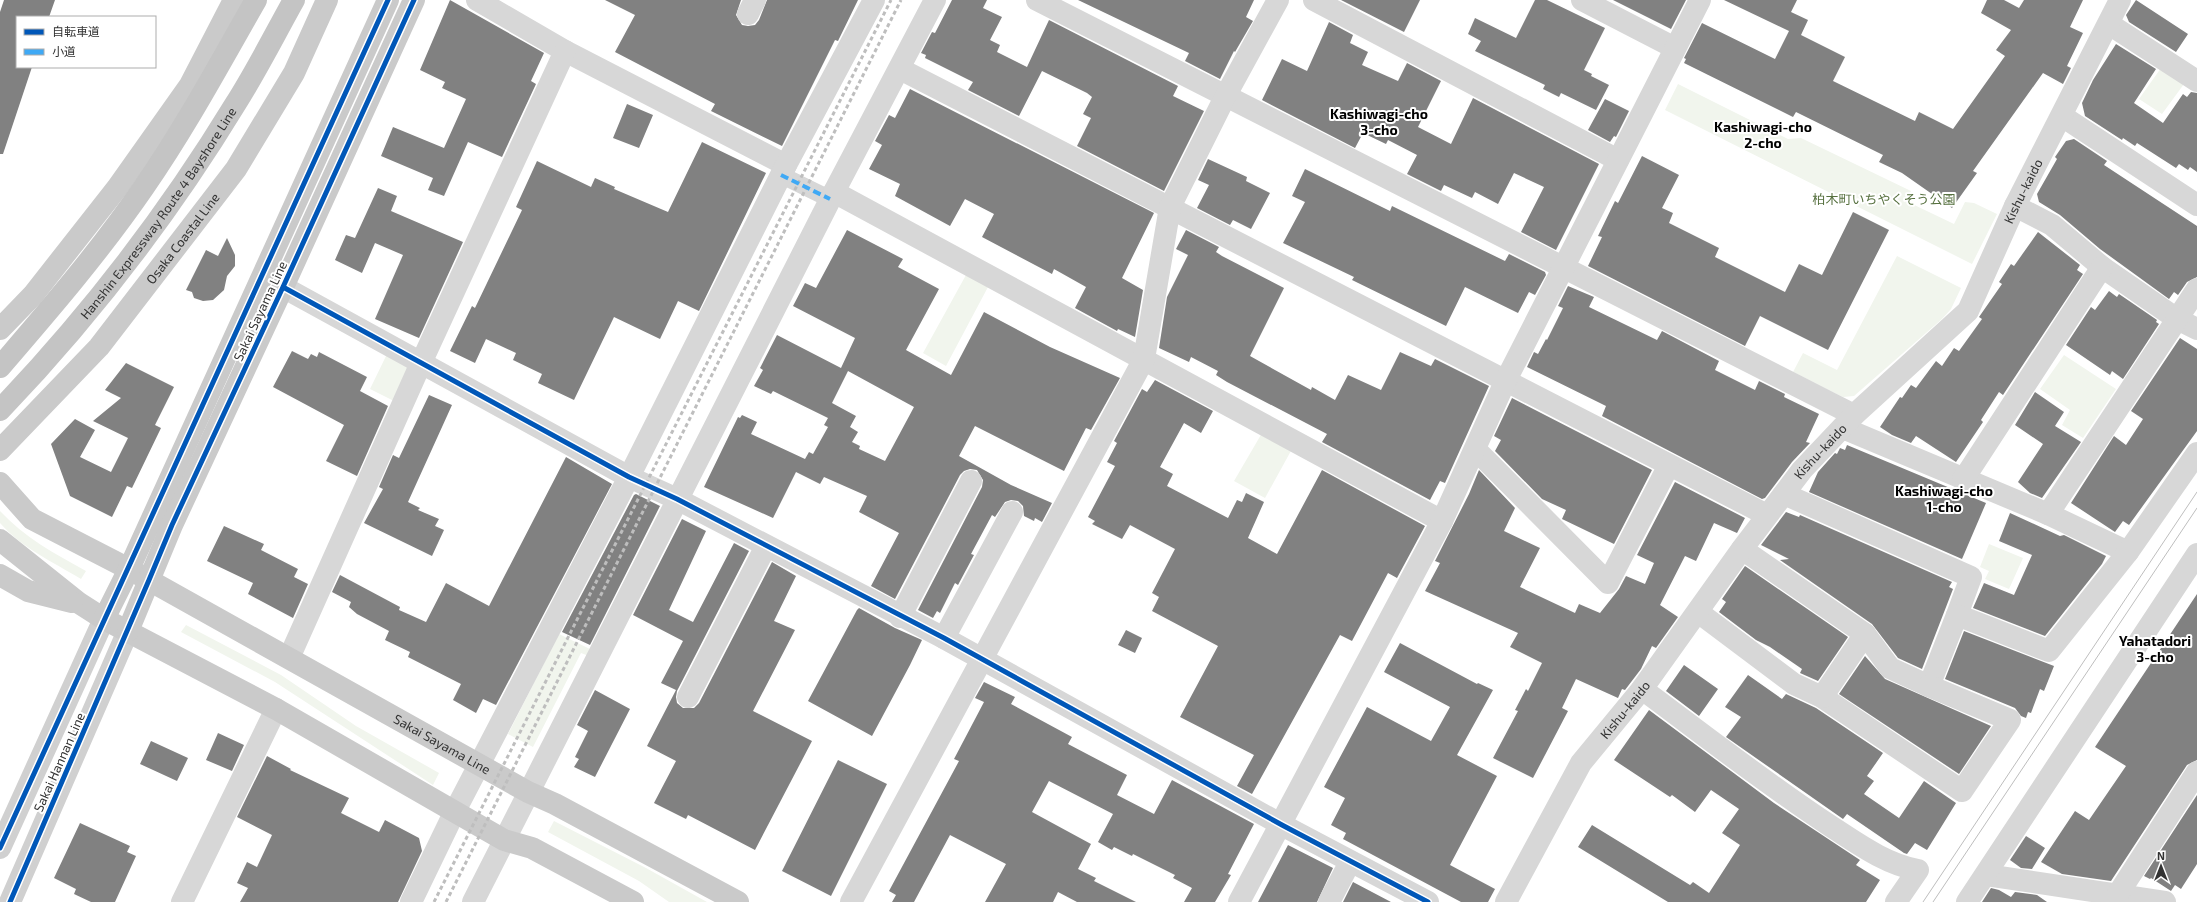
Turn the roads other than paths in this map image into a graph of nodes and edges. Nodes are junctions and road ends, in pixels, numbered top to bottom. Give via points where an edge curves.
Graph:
1 (234, 0) edge
2 (256, 0) edge
3 (294, 0) edge
4 (327, 0) edge
5 (388, 0) edge
6 (414, 0) edge
7 (477, 0) edge
8 (874, 0) edge
9 (935, 0) edge
10 (1037, 0) edge
11 (1278, 0) edge
12 (1314, 0) edge
13 (1582, 0) edge
14 (1700, 0) edge
15 (2120, 0) edge
16 (2109, 24) junction
17 (1675, 48) junction
18 (565, 51) junction
19 (900, 69) junction
20 (2197, 81) edge
21 (1226, 95) junction
22 (2062, 116) junction
23 (1618, 160) junction
24 (783, 170) junction
25 (832, 195) junction
26 (2197, 205) edge
27 (2016, 206) junction
28 (1170, 207) junction
29 (2102, 267) junction
30 (1563, 268) junction
31 (283, 287) junction
32 (2197, 289) edge
33 (2177, 319) junction
34 (0, 329) edge
35 (2197, 329) edge
36 (1144, 359) junction
37 (421, 363) junction
38 (0, 367) edge
39 (1505, 382) junction
40 (0, 410) edge
41 (1849, 422) junction
42 (0, 450) edge
43 (1476, 450) junction
44 (2197, 453) edge
45 (1669, 465) junction
46 (629, 477) junction
47 (1963, 480) junction
48 (971, 482) dead end
49 (0, 483) edge
50 (1784, 494) junction
51 (678, 499) junction
52 (1012, 512) dead end
53 (2048, 514) junction
54 (1767, 515) junction
55 (1442, 521) junction
56 (0, 540) edge
57 (766, 546) junction
58 (1742, 549) junction
59 (2128, 552) junction
60 (2197, 554) edge
61 (129, 569) junction
62 (0, 575) edge
63 (150, 580) junction
64 (79, 603) junction
65 (1698, 612) junction
66 (1957, 615) junction
67 (900, 617) junction
68 (104, 619) junction
69 (128, 632) junction
70 (1865, 634) junction
71 (944, 638) junction
72 (289, 658) junction
73 (983, 661) junction
74 (1929, 686) junction
75 (1642, 689) junction
76 (688, 697) dead end
77 (1822, 697) junction
78 (276, 709) junction
79 (479, 764) junction
80 (2197, 772) edge
81 (528, 792) junction
82 (454, 811) junction
83 (1282, 825) junction
84 (504, 840) junction
85 (0, 848) edge
86 (1350, 862) junction
87 (1986, 875) junction
88 (2118, 894) junction
89 (10, 902) edge
90 (182, 902) edge
91 (411, 902) edge
92 (473, 902) edge
93 (633, 902) edge
94 (738, 902) edge
95 (851, 902) edge
96 (1239, 902) edge
97 (1329, 902) edge
98 (1428, 902) edge
99 (1506, 902) edge
100 (1896, 902) edge
101 (1967, 902) edge
102 (2165, 902) edge

1 - 34 main road via 181,98 117,188 33,295
2 - 38 highway, Hanshin Expressway Route 4 Bayshore Line via 206,88 144,187 68,288
3 - 40 highway, Hanshin Expressway Route 4 Bayshore Line via 237,103 171,203 97,301
4 - 42 main road, Osaka Coastal Line via 294,73 236,169 99,347
5 - 61 main road, Sakai Sayama Line
6 - 31 main road, Sakai Sayama Line
7 - 18 street
8 - 24 street
9 - 19 street
10 - 21 street
11 - 21 street
12 - 23 street
13 - 17 street
14 - 17 street
15 - 16 street, Kishu-kaido
16 - 20 street
16 - 22 street, Kishu-kaido
17 - 23 street
18 - 24 street
18 - 37 street
19 - 25 street
19 - 28 street
21 - 28 street
21 - 30 street
22 - 26 street
22 - 27 street, Kishu-kaido
23 - 30 street
24 - 25 street
24 - 46 street
25 - 36 street
25 - 51 street
27 - 29 street via 2052,225
27 - 41 street, Kishu-kaido via 1968,311
28 - 36 street
28 - 39 street
29 - 33 street
29 - 47 street
30 - 39 street
30 - 41 street
31 - 37 street
31 - 63 main road, Sakai Sayama Line via 172,524
32 - 33 street
33 - 35 street
33 - 53 street
36 - 55 street
36 - 73 street
37 - 46 street
37 - 72 street
39 - 43 street
39 - 45 street
41 - 47 street
41 - 50 street, Kishu-kaido via 1802,470
43 - 45 street via 1608,584
43 - 55 street
44 - 59 street
45 - 54 street
46 - 51 street
46 - 79 street
47 - 53 street
48 - 67 street
49 - 61 main road, Sakai Sayama Line via 32,519
50 - 54 street, Kishu-kaido
50 - 66 street via 1971,578
51 - 57 street
51 - 81 street
52 - 71 street
53 - 59 street
54 - 58 street, Kishu-kaido
55 - 83 street
56 - 64 main road
57 - 67 street
57 - 76 street
58 - 65 street, Kishu-kaido
58 - 70 street
59 - 66 street via 2049,651
60 - 87 street
61 - 63 main road, Sakai Sayama Line
61 - 68 main road, Sakai Sayama Line
62 - 64 main road via 28,591
63 - 69 main road, Sakai Sayama Line
63 - 72 main road, Sakai Sayama Line
64 - 68 main road
65 - 75 street, Kishu-kaido
65 - 77 street via 1794,684
66 - 74 street
67 - 71 street
68 - 69 main road
68 - 85 main road, Sakai Hannan Line
69 - 78 main road
69 - 89 main road, Sakai Hannan Line
70 - 74 street via 1890,668
70 - 77 street
71 - 73 street
72 - 79 main road, Sakai Sayama Line
73 - 83 street
73 - 95 street
74 - 77 street via 2010,720 1962,791
75 - 99 street, Kishu-kaido via 1581,763
75 - 100 street via 1809,812 1859,845 1900,867 1918,870
78 - 82 main road
78 - 90 street
79 - 81 main road, Sakai Sayama Line
79 - 82 street
80 - 88 street
81 - 84 street
81 - 94 main road, Sakai Sayama Line
82 - 84 main road
82 - 91 street
83 - 86 street
83 - 96 street
84 - 92 street
84 - 93 main road via 532,848
86 - 97 street
86 - 98 street
87 - 88 street
87 - 101 street
88 - 102 street

